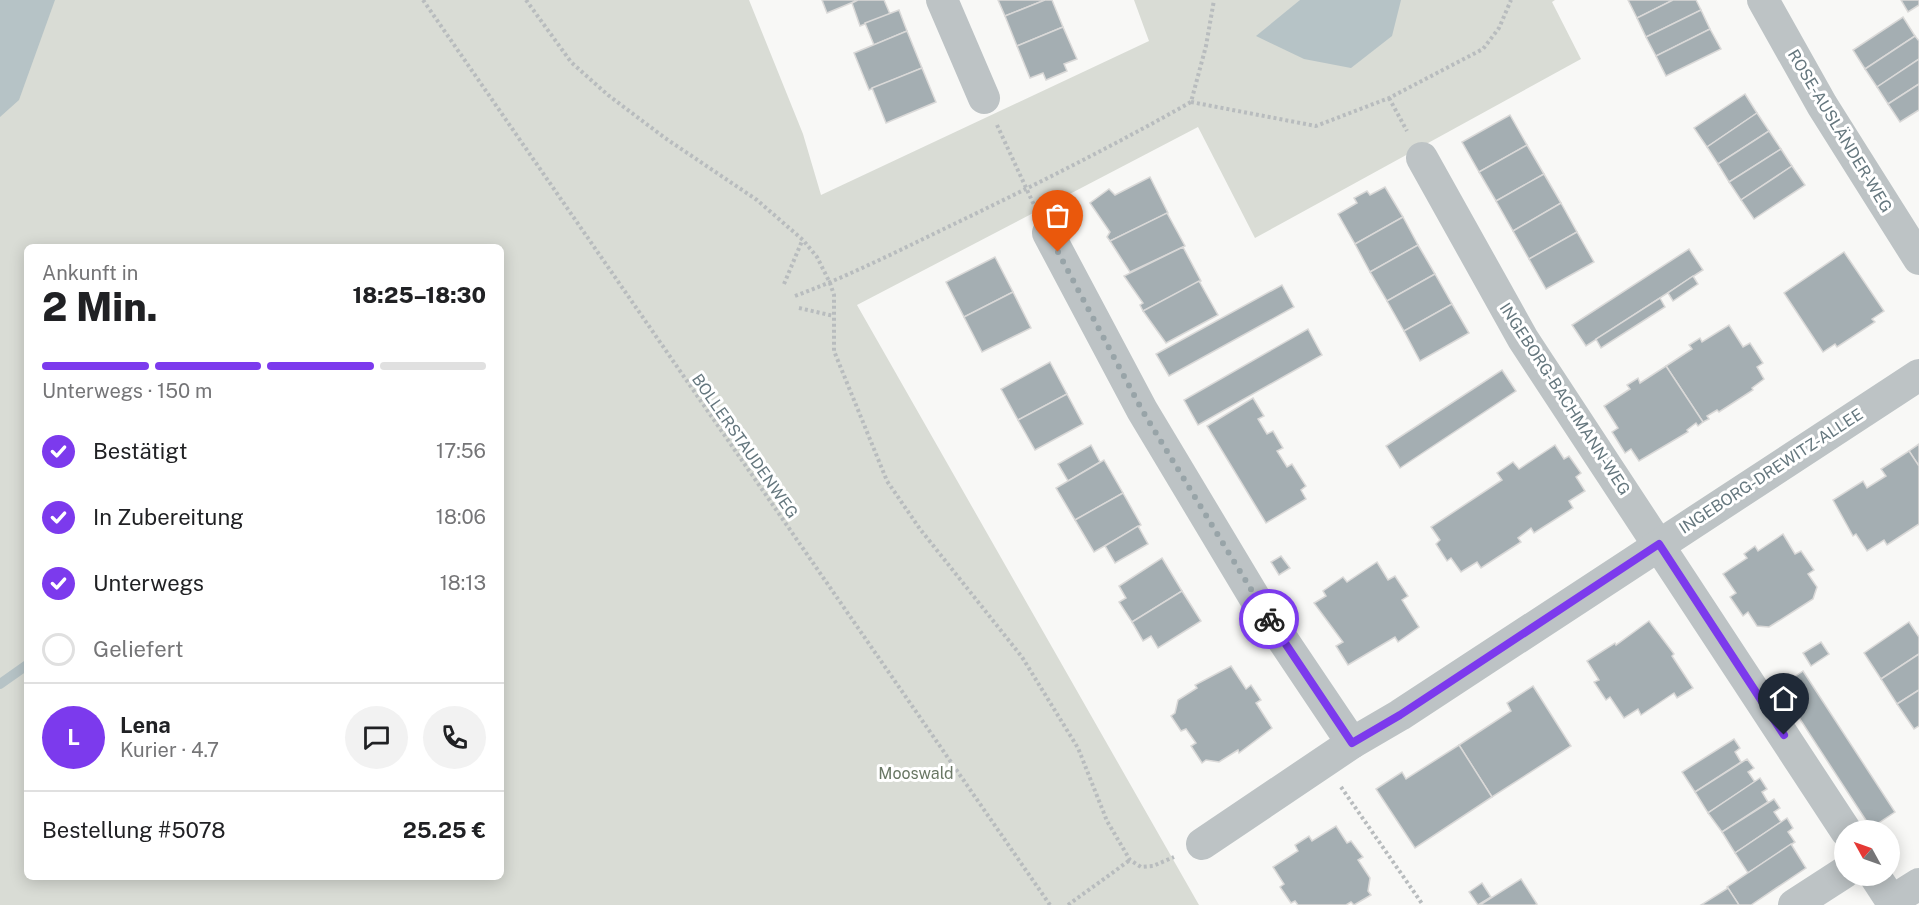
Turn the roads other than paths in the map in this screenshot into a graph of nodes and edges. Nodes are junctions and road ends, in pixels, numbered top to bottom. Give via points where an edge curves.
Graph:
1 (942, 0) edge
2 (1763, 0) edge
3 (984, 98) road end
4 (1422, 158) dead end
5 (1048, 233) road end
6 (1919, 259) edge
7 (1919, 375) edge
8 (1659, 544) junction
9 (1352, 743) junction
10 (1839, 820) edge
11 (1202, 844) road end
12 (1834, 879) edge
13 (1919, 884) edge
14 (1887, 894) edge
15 (1794, 905) edge

1 - 3 street
2 - 6 street, ROSE-AUSLÄNDER-WEG via 1822,105
4 - 8 street, INGEBORG-BACHMANN-WEG via 1523,339
5 - 9 street via 1142,410 1256,600
7 - 8 street, INGEBORG-DREWITZ-ALLEE
8 - 9 street, INGEBORG-DREWITZ-ALLEE
8 - 10 street, INGEBORG-BACHMANN-WEG
9 - 11 street, INGEBORG-DREWITZ-ALLEE
12 - 15 street
13 - 14 street

